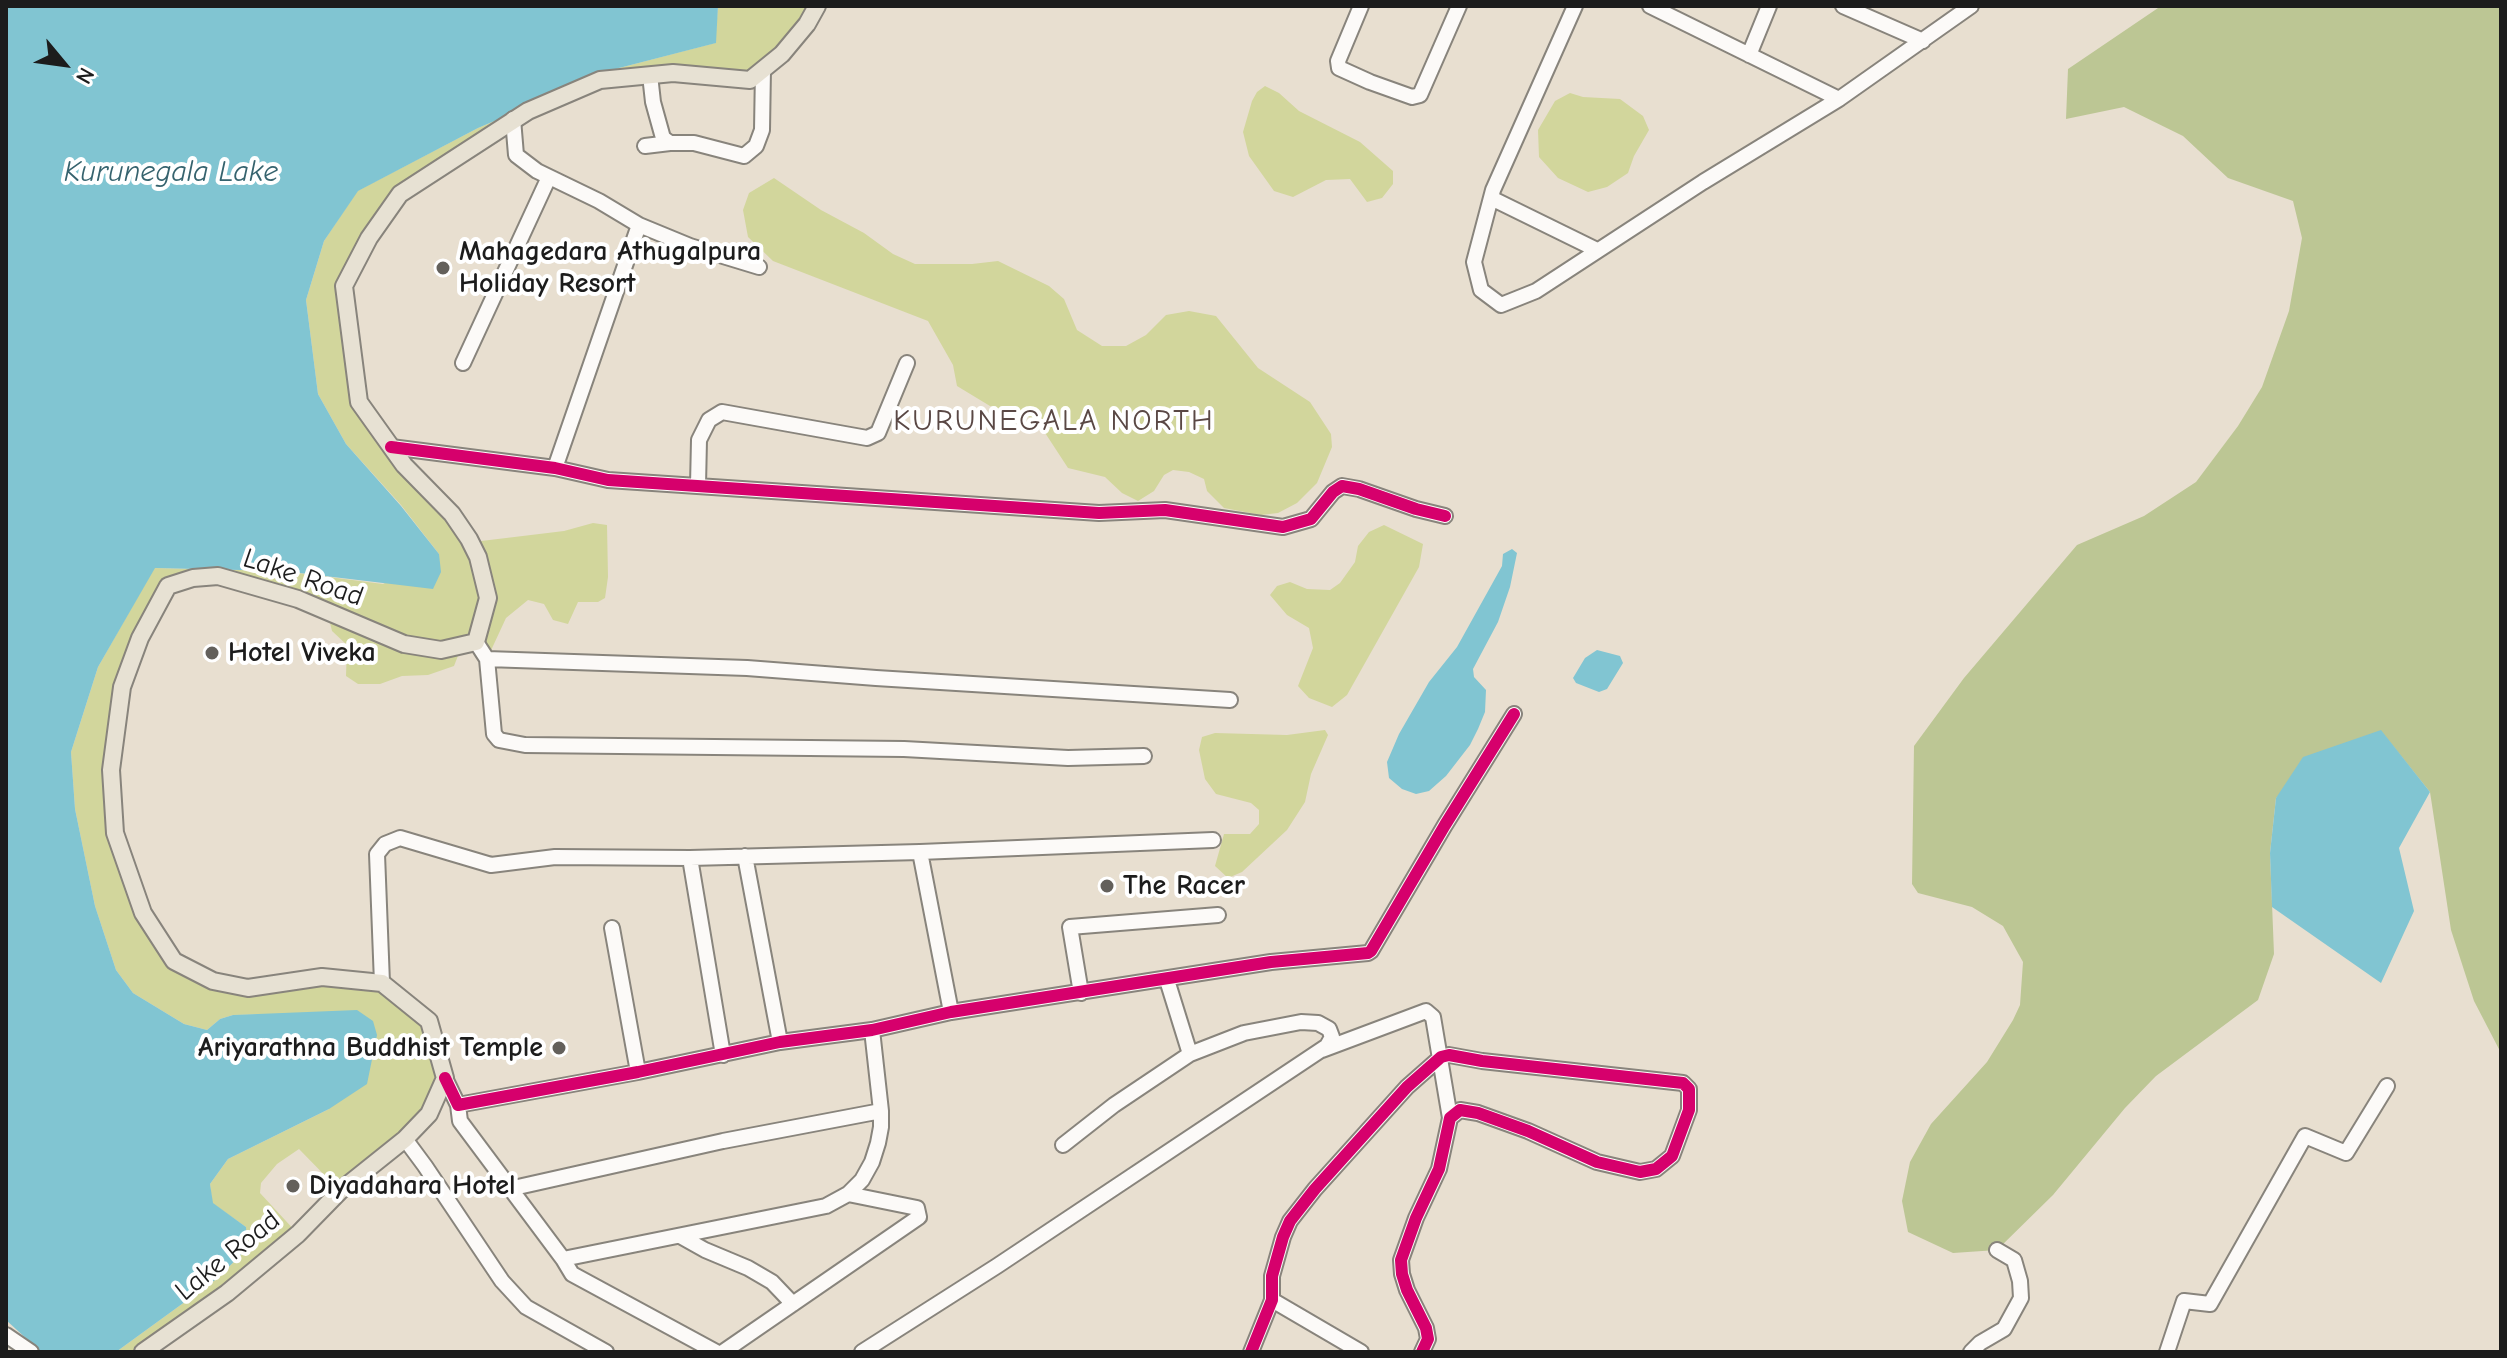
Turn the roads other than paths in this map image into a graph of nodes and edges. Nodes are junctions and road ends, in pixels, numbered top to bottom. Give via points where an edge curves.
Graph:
1 (817, 6) edge
2 (1361, 6) edge
3 (1459, 6) edge
4 (1575, 6) edge
5 (1650, 6) edge
6 (1769, 6) edge
7 (1843, 6) edge
8 (1971, 6) edge
9 (1923, 41) junction
10 (1749, 55) junction
11 (763, 69) junction
12 (650, 75) junction
13 (1839, 99) junction
14 (513, 119) junction
15 (670, 143) junction
16 (645, 146) dead end
17 (549, 177) junction
18 (1491, 198) junction
19 (639, 225) junction
20 (1597, 250) junction
21 (759, 267) dead end
22 (463, 363) dead end
23 (907, 363) dead end
24 (391, 447) junction
25 (555, 468) junction
26 (698, 485) junction
27 (1445, 516) dead end
28 (476, 642) junction
29 (487, 659) junction
30 (1230, 700) dead end
31 (1514, 714) dead end
32 (1144, 756) dead end
33 (1213, 840) dead end
34 (920, 852) junction
35 (745, 856) junction
36 (690, 858) junction
37 (1218, 915) dead end
38 (612, 928) dead end
39 (1167, 980) junction
40 (382, 983) junction
41 (1081, 993) junction
42 (951, 1012) junction
43 (872, 1030) junction
44 (780, 1042) junction
45 (1318, 1052) junction
46 (1190, 1054) junction
47 (723, 1055) junction
48 (1440, 1058) junction
49 (638, 1072) junction
50 (445, 1078) junction
51 (2387, 1086) dead end
52 (458, 1105) junction
53 (881, 1111) junction
54 (1450, 1118) junction
55 (405, 1139) junction
56 (1063, 1145) dead end
57 (509, 1189) junction
58 (848, 1194) junction
59 (680, 1236) junction
60 (1997, 1250) dead end
61 (563, 1259) junction
62 (1272, 1300) junction
63 (793, 1304) junction
64 (6, 1335) edge
65 (31, 1352) edge
66 (143, 1352) edge
67 (606, 1352) edge
68 (716, 1352) edge
69 (723, 1352) edge
70 (862, 1352) edge
71 (1251, 1352) edge
72 (1361, 1352) edge
73 (1422, 1352) edge
74 (1971, 1352) edge
75 (2167, 1352) edge

1 - 11 main road via 782,54
2 - 3 street via 1339,68 1412,97 1420,95
4 - 18 street
5 - 10 street
6 - 10 street
7 - 9 street
8 - 9 street
9 - 13 street
10 - 13 street
11 - 12 main road via 750,80
11 - 15 street via 762,130 756,146 744,156 694,143
12 - 14 main road via 600,80
12 - 15 street via 663,138
13 - 20 street
14 - 17 street via 516,155
14 - 24 main road via 400,194 344,286 359,402
15 - 16 street
17 - 19 street
17 - 22 street
18 - 20 street
18 - 20 street via 1474,262 1481,290 1501,305 1536,291
19 - 21 street
19 - 25 street
23 - 26 street via 878,433 867,438 722,412 709,420 699,440
24 - 25 street
24 - 28 main road via 452,514 478,557 488,598
25 - 26 street via 608,480
26 - 27 street via 1099,513 1165,510 1283,527 1311,519 1342,486
28 - 29 street
28 - 40 main road, Lake Road via 441,650 404,644 298,599 218,576 193,578 168,586 122,687 111,770 115,833 143,913 174,961 213,981 248,988 322,977
29 - 30 street via 747,668
29 - 32 street via 494,734 525,745
31 - 39 street via 1371,951
33 - 34 street
34 - 35 street
34 - 42 street
35 - 36 street
35 - 44 street
36 - 40 street via 555,857 491,865 400,838 385,844 377,854
36 - 47 street
37 - 41 street via 1070,927
38 - 49 street
39 - 41 street
39 - 46 street
40 - 50 main road via 429,1021
41 - 42 street
42 - 43 street
43 - 44 street
43 - 53 street
44 - 47 street
45 - 46 street via 1332,1037 1329,1029 1301,1022 1244,1033
45 - 48 street via 1426,1011 1433,1017
45 - 70 street
46 - 56 street
47 - 49 street
48 - 54 street
48 - 54 street via 1683,1083 1689,1089 1689,1110 1672,1156 1656,1169 1640,1172 1597,1162 1478,1113 1460,1110
48 - 62 street via 1407,1087 1301,1206 1283,1237 1272,1276
49 - 52 street
50 - 52 street
50 - 55 main road, Lake Road via 429,1114
51 - 75 street via 2346,1153 2305,1136 2210,1304 2184,1301
52 - 57 street via 460,1121
53 - 57 street
53 - 58 street via 872,1162
54 - 73 street via 1439,1169 1401,1260 1404,1282 1426,1328
55 - 66 main road, Lake Road via 227,1293
55 - 67 street via 502,1281 526,1307
57 - 61 street
58 - 59 street via 826,1206
58 - 63 street via 917,1208 919,1217
59 - 61 street
59 - 63 street via 772,1282
60 - 74 street via 2014,1260 2021,1298 2004,1329
61 - 68 street via 572,1274
62 - 71 street
62 - 72 street
63 - 69 street
64 - 65 street

